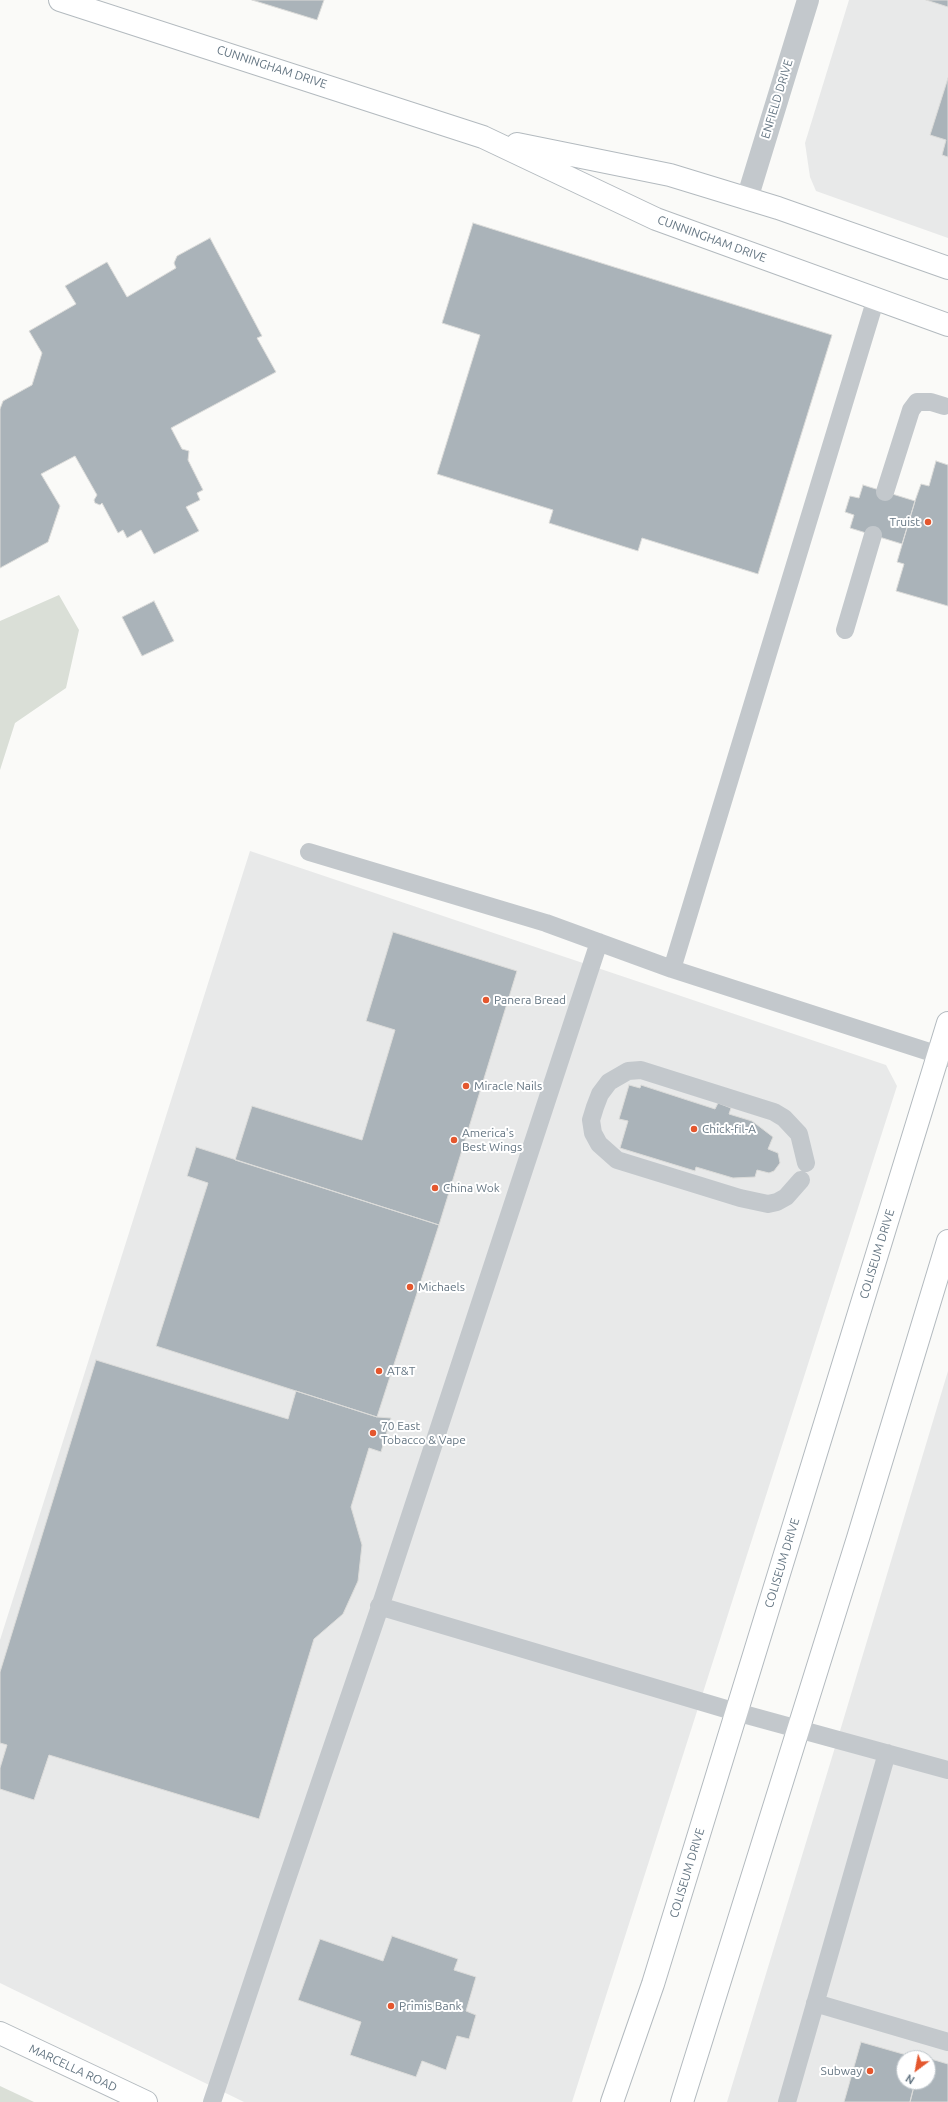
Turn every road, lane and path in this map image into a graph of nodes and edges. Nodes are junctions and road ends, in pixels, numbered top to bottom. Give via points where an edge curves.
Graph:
1 (60, 0) edge
2 (808, 0) edge
3 (483, 137) junction
4 (747, 198) junction
5 (948, 268) edge
6 (876, 298) junction
7 (948, 325) edge
8 (944, 406) dead end
9 (886, 492) dead end
10 (873, 535) dead end
11 (845, 630) dead end
12 (309, 852) dead end
13 (599, 942) junction
14 (672, 969) junction
15 (948, 1023) edge
16 (943, 1057) edge
17 (806, 1163) dead end
18 (801, 1180) dead end
19 (948, 1241) edge
20 (379, 1606) junction
21 (736, 1712) junction
22 (798, 1728) junction
23 (887, 1753) junction
24 (948, 1770) edge
25 (815, 2003) junction
26 (0, 2033) edge
27 (948, 2042) edge
28 (146, 2102) edge
29 (212, 2102) edge
30 (612, 2102) edge
31 (682, 2102) edge
32 (786, 2102) edge

1 - 3 street, CUNNINGHAM DRIVE
2 - 4 street, ENFIELD DRIVE
3 - 4 street, CUNNINGHAM DRIVE via 670,175
3 - 6 street, CUNNINGHAM DRIVE via 656,219
4 - 5 street, CUNNINGHAM DRIVE
6 - 7 street, CUNNINGHAM DRIVE
6 - 14 lane
8 - 9 lane via 931,402 917,402 911,410
10 - 11 lane
12 - 13 lane via 546,923
13 - 14 lane
13 - 20 lane
14 - 16 lane
15 - 16 street, COLISEUM DRIVE
16 - 21 street, COLISEUM DRIVE
17 - 18 lane via 799,1134 784,1118 774,1112 640,1070 628,1071 609,1082 595,1106 591,1120 593,1133 599,1144 617,1160 740,1198 768,1204 786,1197
19 - 22 street
20 - 21 lane
20 - 29 lane
21 - 22 lane
21 - 30 street, COLISEUM DRIVE via 653,1984
22 - 23 lane
22 - 31 street
23 - 24 lane
23 - 25 lane
25 - 27 lane
25 - 32 lane
26 - 28 street, MARCELLA ROAD

